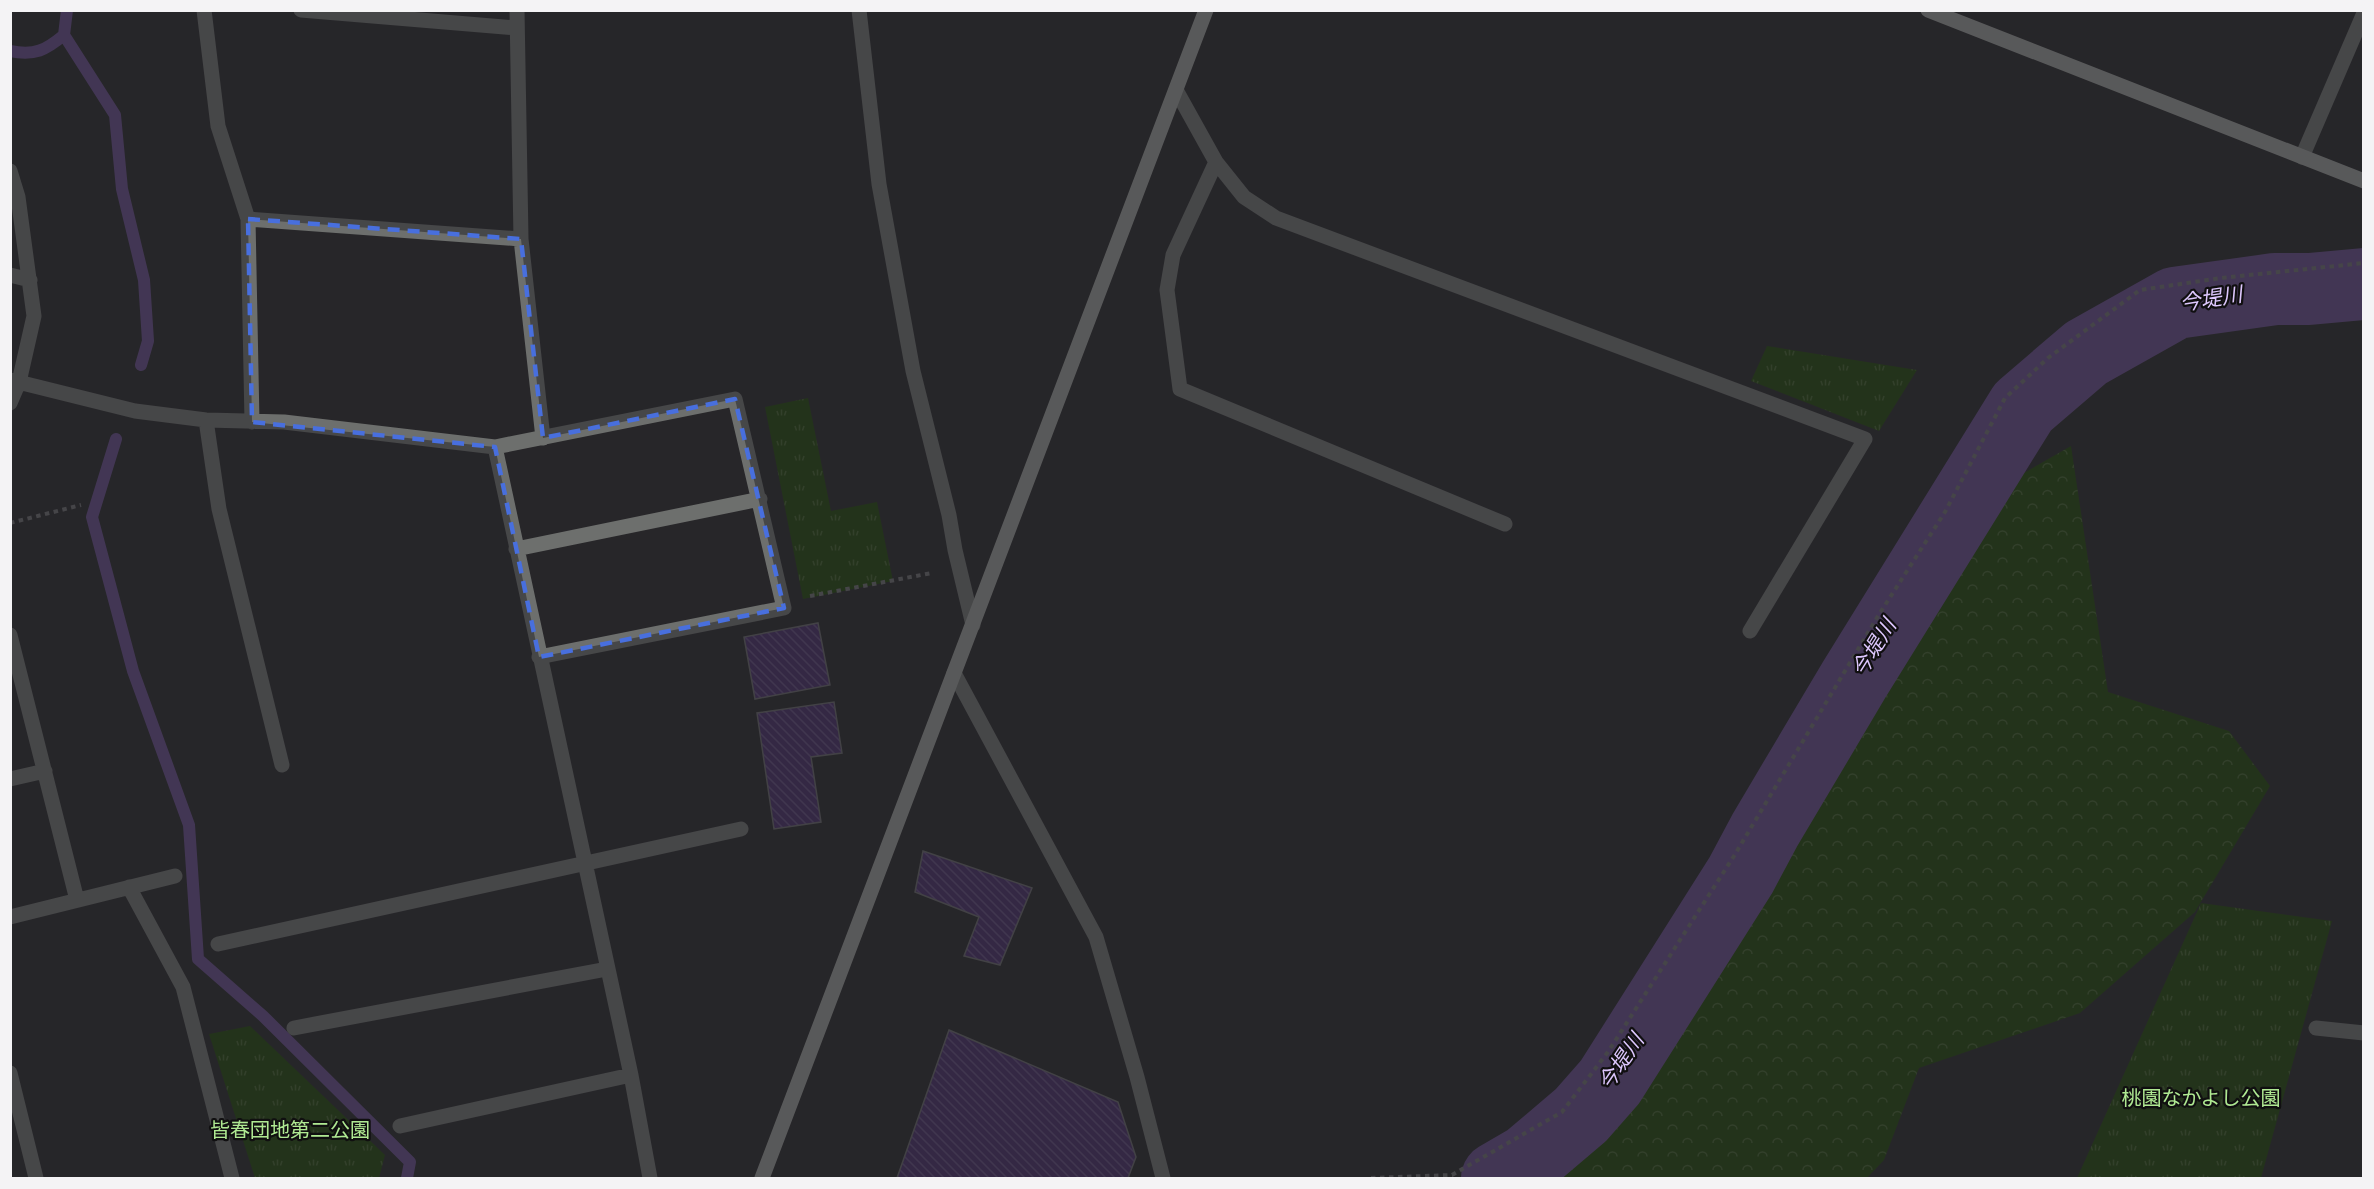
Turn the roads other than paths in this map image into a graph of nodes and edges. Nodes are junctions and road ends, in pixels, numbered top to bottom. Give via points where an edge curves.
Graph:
1 (204, 10) edge
2 (301, 10) edge
3 (518, 10) edge
4 (859, 10) edge
5 (1206, 10) edge
6 (1928, 10) edge
7 (2364, 13) edge
8 (517, 28) junction
9 (1176, 90) junction
10 (2302, 157) junction
11 (1216, 162) junction
12 (10, 171) edge
13 (2364, 181) edge
14 (248, 219) junction
15 (521, 239) junction
16 (10, 275) edge
17 (30, 280) junction
18 (15, 381) edge
19 (10, 403) edge
20 (206, 420) junction
21 (252, 422) junction
22 (543, 438) junction
23 (495, 447) junction
24 (760, 499) junction
25 (1505, 524) dead end
26 (516, 549) junction
27 (973, 625) junction
28 (1750, 631) dead end
29 (12, 643) edge
30 (539, 657) junction
31 (954, 673) junction
32 (282, 765) dead end
33 (45, 771) junction
34 (10, 779) edge
35 (741, 829) dead end
36 (584, 865) junction
37 (175, 876) dead end
38 (129, 887) junction
39 (77, 900) junction
40 (10, 917) edge
41 (218, 944) dead end
42 (607, 969) junction
43 (294, 1028) dead end
44 (2316, 1028) dead end
45 (2364, 1033) edge
46 (10, 1073) edge
47 (631, 1075) junction
48 (400, 1126) dead end
49 (36, 1179) edge
50 (232, 1179) edge
51 (650, 1179) edge
52 (762, 1179) edge
53 (1163, 1179) edge

1 - 14 street via 218,126
2 - 8 street
3 - 8 street
4 - 27 street via 879,184 911,359
5 - 9 street
6 - 10 street
7 - 10 street
8 - 15 street
9 - 11 street
9 - 27 street
10 - 13 street
11 - 25 street via 1173,255 1167,290 1180,389
11 - 28 street via 1244,197 1276,218 1865,439
12 - 17 street via 18,197
14 - 15 street
14 - 21 street
15 - 22 street
16 - 17 street
17 - 18 street via 34,316
18 - 19 street
18 - 20 street via 135,411
20 - 21 street
20 - 32 street via 219,509
21 - 23 street via 284,422
22 - 23 street
22 - 24 street via 735,399
23 - 26 street
24 - 26 street
24 - 30 street via 784,608
26 - 30 street
27 - 31 street
29 - 33 street
30 - 36 street
31 - 52 street
31 - 53 street via 1096,937
33 - 34 street
33 - 39 street
35 - 36 street
36 - 41 street
36 - 42 street
37 - 38 street
38 - 39 street
38 - 50 street via 183,987
39 - 40 street
42 - 43 street
42 - 47 street
44 - 45 street
46 - 49 street
47 - 48 street
47 - 51 street

